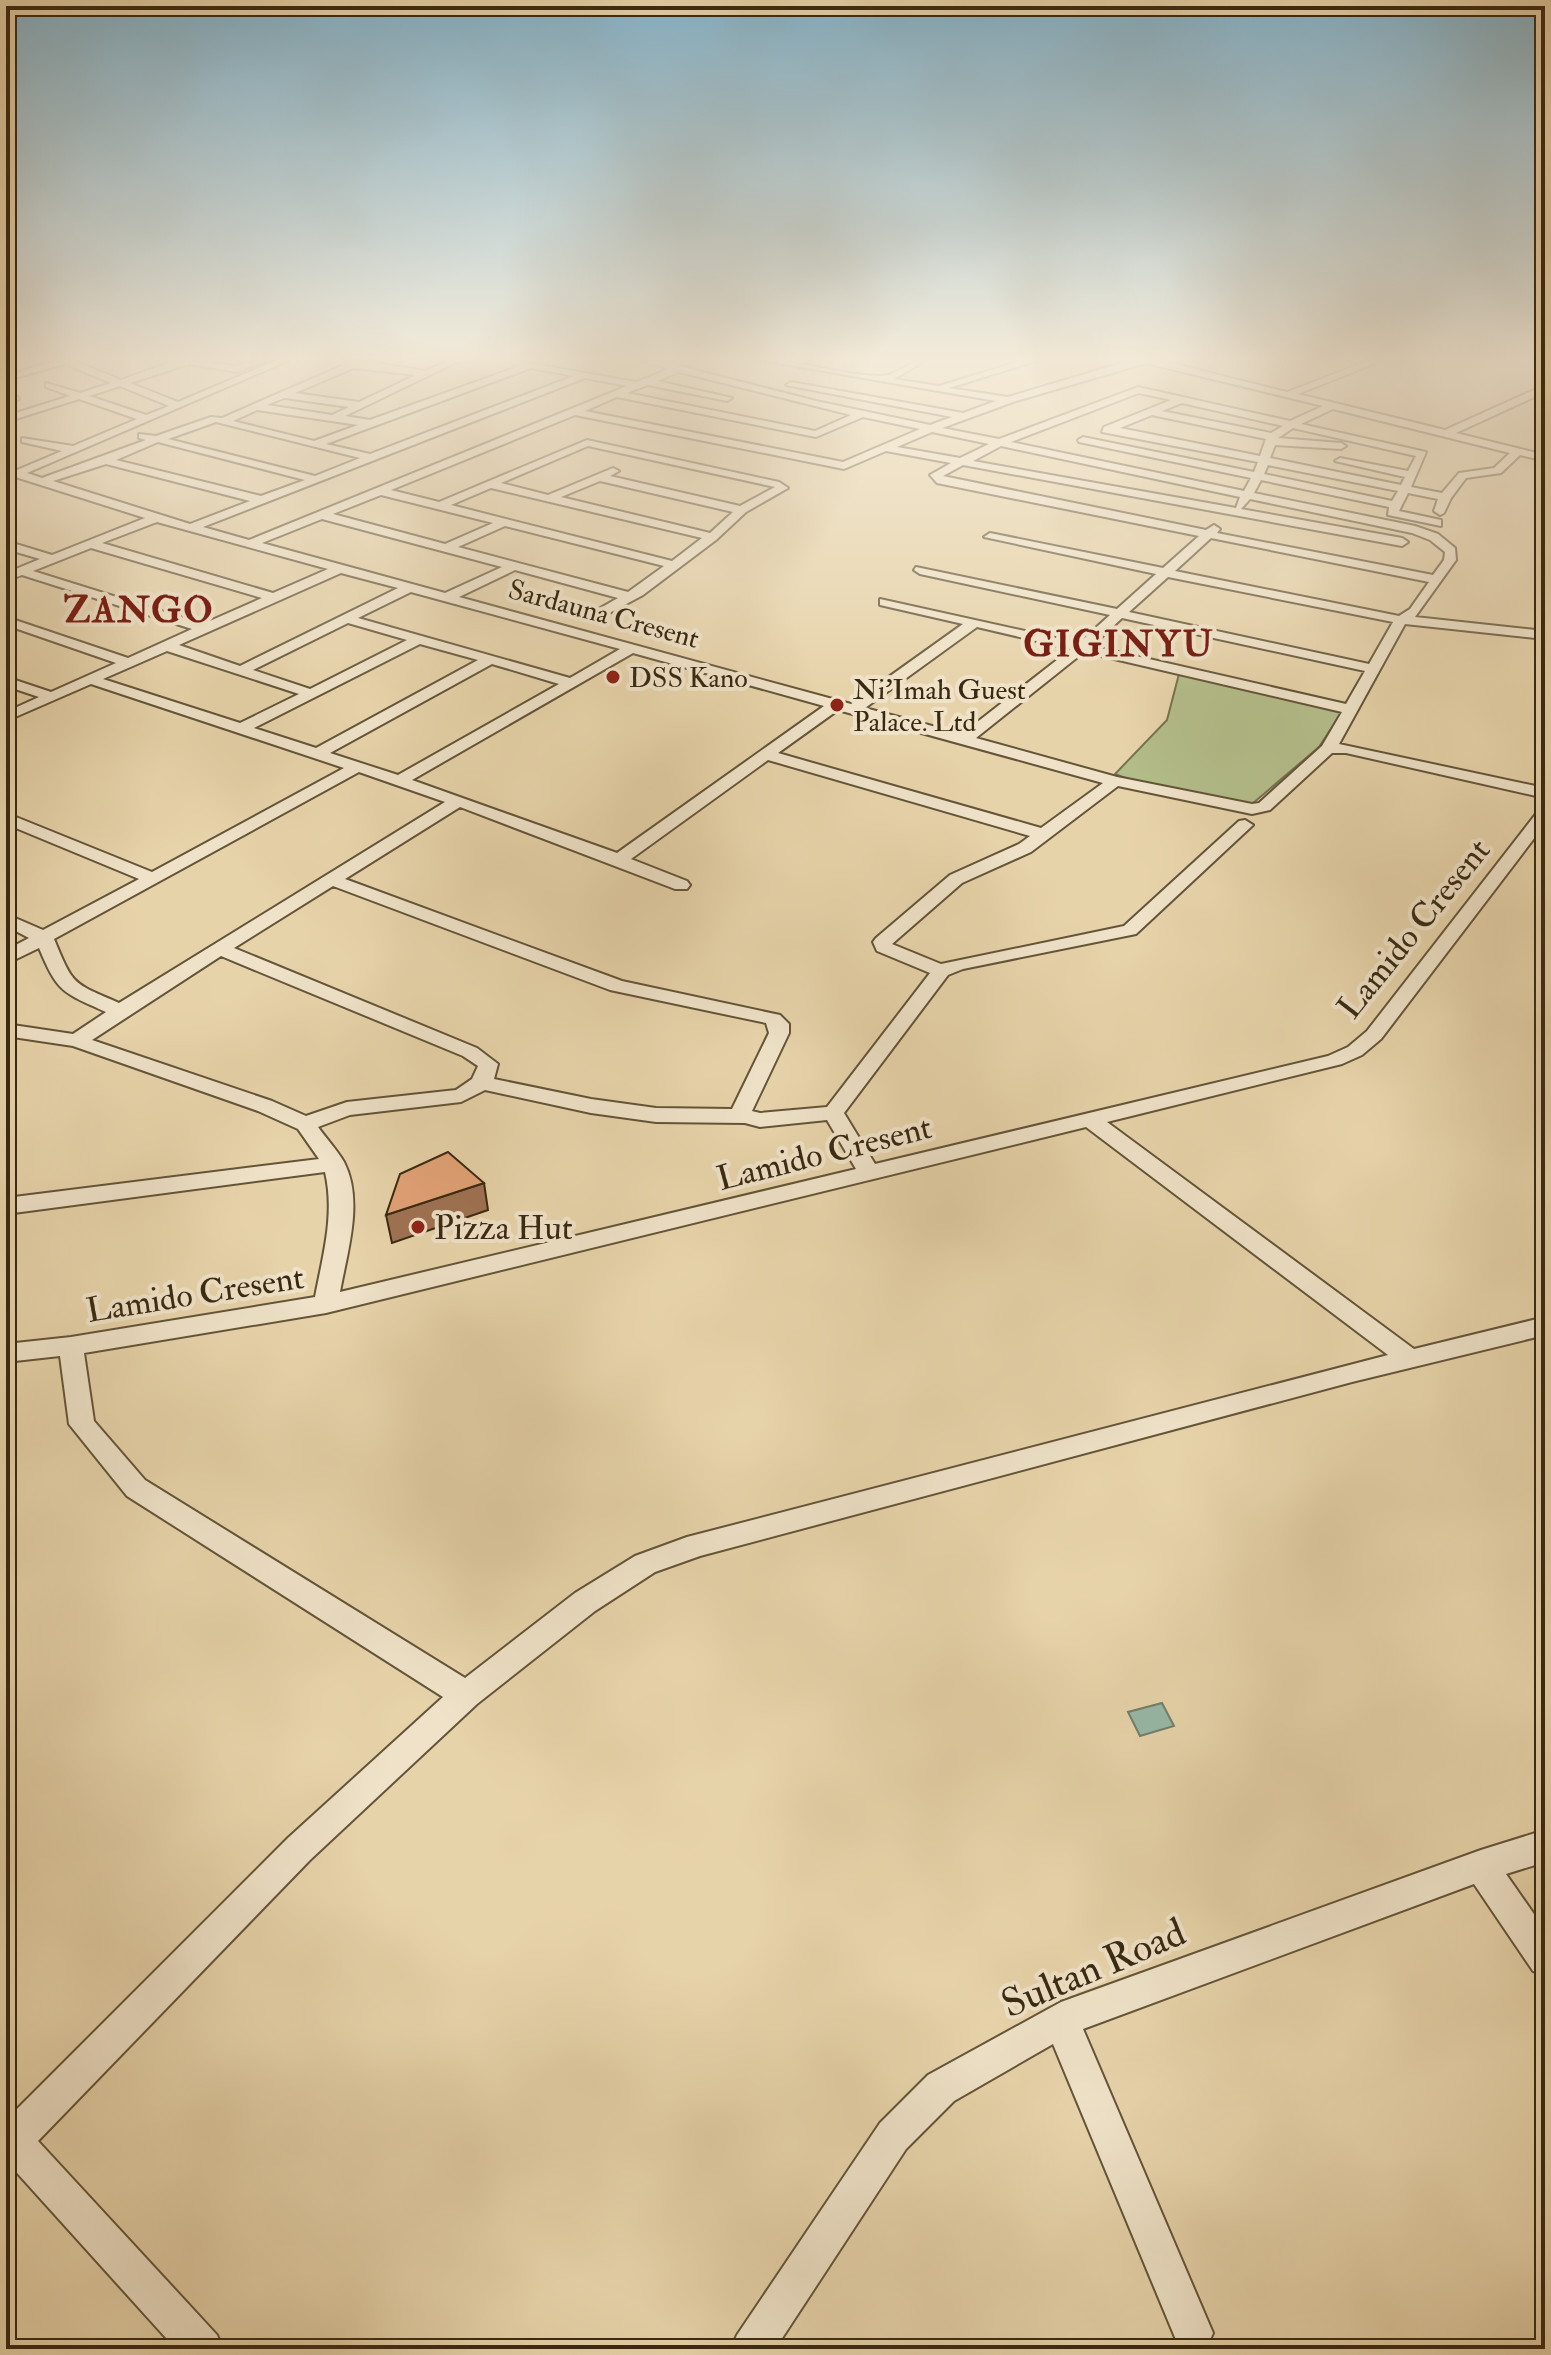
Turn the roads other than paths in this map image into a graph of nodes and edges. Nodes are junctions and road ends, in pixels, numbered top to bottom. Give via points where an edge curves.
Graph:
1 (77, 470) edge
2 (141, 470) edge
3 (280, 470) edge
4 (341, 470) edge
5 (347, 470) edge
6 (432, 470) edge
7 (523, 470) edge
8 (615, 470) edge
9 (706, 470) edge
10 (945, 470) edge
11 (1006, 470) edge
12 (1022, 470) edge
13 (1130, 470) edge
14 (1228, 470) edge
15 (1260, 470) edge
16 (1345, 470) edge
17 (1388, 470) edge
18 (1416, 470) edge
19 (1498, 470) edge
20 (9, 471) edge
21 (1018, 472) junction
22 (1413, 475) junction
23 (1258, 476) junction
24 (599, 477) junction
25 (316, 479) junction
26 (40, 482) junction
27 (400, 483) junction
28 (490, 484) junction
29 (1406, 489) junction
30 (380, 491) junction
31 (1249, 495) junction
32 (1445, 497) junction
33 (550, 498) junction
34 (262, 500) junction
35 (1395, 505) junction
36 (440, 506) junction
37 (742, 510) junction
38 (1235, 512) junction
39 (322, 515) junction
40 (156, 518) junction
41 (504, 522) junction
42 (1437, 523) junction
43 (190, 528) junction
44 (1207, 535) junction
45 (712, 537) junction
46 (990, 537) dead end
47 (1434, 537) junction
48 (91, 544) junction
49 (250, 544) junction
50 (6, 545) edge
51 (449, 547) junction
52 (1451, 551) junction
53 (53, 559) junction
54 (674, 565) junction
55 (514, 566) junction
56 (341, 568) junction
57 (920, 570) dead end
58 (21, 571) junction
59 (1168, 573) junction
60 (6, 577) edge
61 (1437, 580) junction
62 (411, 587) junction
63 (627, 596) junction
64 (448, 597) junction
65 (275, 598) junction
66 (885, 602) dead end
67 (1121, 613) junction
68 (597, 614) dead end
69 (347, 619) junction
70 (1401, 620) junction
71 (6, 621) edge
72 (975, 622) junction
73 (204, 629) junction
74 (1545, 635) edge
75 (418, 640) junction
76 (167, 646) junction
77 (1083, 646) junction
78 (634, 647) junction
79 (489, 660) junction
80 (130, 663) junction
81 (1374, 669) junction
82 (242, 670) junction
83 (92, 680) junction
84 (6, 681) edge
85 (573, 683) junction
86 (309, 693) junction
87 (53, 697) junction
88 (836, 704) junction
89 (854, 709) junction
90 (1352, 710) junction
91 (6, 717) edge
92 (241, 729) junction
93 (965, 739) junction
94 (1328, 749) junction
95 (317, 754) junction
96 (768, 755) junction
97 (357, 767) junction
98 (399, 781) junction
99 (1115, 781) junction
100 (1545, 793) edge
101 (457, 802) junction
102 (1545, 813) edge
103 (6, 818) edge
104 (1245, 825) dead end
105 (1045, 835) junction
106 (619, 860) junction
107 (154, 879) junction
108 (333, 880) junction
109 (681, 885) dead end
110 (6, 919) edge
111 (44, 938) junction
112 (219, 949) junction
113 (6, 958) edge
114 (941, 971) junction
115 (120, 1011) junction
116 (6, 1030) edge
117 (77, 1041) junction
118 (481, 1083) junction
119 (833, 1113) junction
120 (745, 1116) junction
121 (1089, 1119) junction
122 (305, 1124) junction
123 (334, 1164) junction
124 (870, 1173) junction
125 (6, 1206) edge
126 (326, 1304) junction
127 (1545, 1326) edge
128 (71, 1346) junction
129 (6, 1353) edge
130 (1412, 1360) junction
131 (466, 1695) junction
132 (1545, 1846) edge
133 (1481, 1866) junction
134 (1545, 1959) edge
135 (1061, 2020) junction
136 (8, 2140) edge
137 (1193, 2333) dead end
138 (203, 2349) edge
139 (751, 2349) edge

1 - 26 street
2 - 34 street
3 - 25 street
4 - 25 street
5 - 27 street
6 - 27 street
7 - 28 street
8 - 24 street
9 - 37 street via 782,488
10 - 44 street via 936,479
11 - 21 street
12 - 21 street
13 - 31 street
14 - 23 street
15 - 23 street
16 - 29 street
17 - 22 street
18 - 22 street
19 - 32 street via 1465,473
20 - 26 street, Sardauna Cresent
21 - 38 street
22 - 29 street
23 - 31 street
23 - 35 street
24 - 33 street
24 - 37 street
25 - 34 street
26 - 40 street, Sardauna Cresent
27 - 30 street
28 - 33 street
28 - 36 street
29 - 32 street
29 - 35 street
30 - 36 street
30 - 39 street
31 - 38 street
31 - 47 street
32 - 42 street
33 - 45 street
34 - 43 street
35 - 42 street via 1394,514
36 - 41 street
37 - 45 street
38 - 44 street
38 - 52 street
39 - 49 street
39 - 51 street
40 - 43 street, Sardauna Cresent
40 - 48 street
41 - 51 street
41 - 54 street
42 - 47 street
43 - 49 street, Sardauna Cresent
44 - 59 street
44 - 61 street
45 - 54 street
46 - 59 street
47 - 52 street
48 - 53 street
48 - 65 street
49 - 56 street, Sardauna Cresent
50 - 53 street
51 - 55 street
52 - 61 street, Sardauna Cresent
53 - 58 street
54 - 63 street
55 - 63 street
55 - 64 street
56 - 62 street, Sardauna Cresent
56 - 65 street
57 - 67 street
58 - 60 street
58 - 73 street
59 - 67 street
59 - 70 street
61 - 70 street, Sardauna Cresent via 1415,612
62 - 64 street, Sardauna Cresent
62 - 69 street
63 - 68 street
64 - 78 street, Sardauna Cresent
65 - 73 street
66 - 72 street
67 - 77 street
67 - 81 street
69 - 75 street
69 - 82 street
70 - 74 street
70 - 81 street, Sardauna Cresent
71 - 80 street
72 - 77 street
72 - 89 street
73 - 76 street
75 - 79 street
75 - 86 street
76 - 80 street
76 - 82 street
77 - 90 street
77 - 93 street
78 - 85 street
78 - 88 street, Sardauna Cresent
79 - 85 street
79 - 95 street
80 - 83 street
81 - 90 street, Sardauna Cresent
82 - 86 street
83 - 87 street
83 - 92 street
84 - 87 street
85 - 98 street
86 - 92 street
87 - 91 street
88 - 89 street, Sardauna Cresent
88 - 96 street
89 - 93 street, Sardauna Cresent
90 - 94 street, Sardauna Cresent
92 - 95 street
93 - 99 street, Sardauna Cresent
94 - 99 street, Sardauna Cresent via 1264,807 1252,809
94 - 100 street via 1369,752
95 - 97 street
96 - 105 street
96 - 106 street
97 - 98 street
97 - 107 street
98 - 101 street
99 - 105 street
101 - 106 street
101 - 108 street
102 - 121 street, Lamido Cresent via 1374,1035 1355,1051
103 - 107 street
104 - 114 street via 1130,930
105 - 114 street via 956,879 882,942
106 - 109 street
107 - 111 street
108 - 112 street
108 - 120 street via 617,986 773,1019 779,1033 742,1111
110 - 111 street
111 - 113 street
111 - 115 street via 71,989
112 - 115 street
112 - 118 street via 470,1052 488,1064
114 - 119 street
115 - 117 street
116 - 117 street
117 - 122 street
118 - 120 street via 656,1115
118 - 122 street via 461,1096 347,1109
119 - 120 street via 760,1120
119 - 124 street
121 - 124 street, Lamido Cresent
121 - 130 street
122 - 123 street
123 - 125 street
123 - 126 street via 341,1221
124 - 126 street, Lamido Cresent
126 - 128 street, Lamido Cresent
127 - 130 street
128 - 129 street, Lamido Cresent
128 - 131 street via 82,1424 136,1488
130 - 131 street via 684,1549 645,1564 585,1602
131 - 136 street via 299,1849
132 - 133 street, Sultan Road
133 - 134 street
133 - 135 street, Sultan Road
135 - 137 street
135 - 139 street, Sultan Road via 941,2088 893,2136
136 - 138 street

